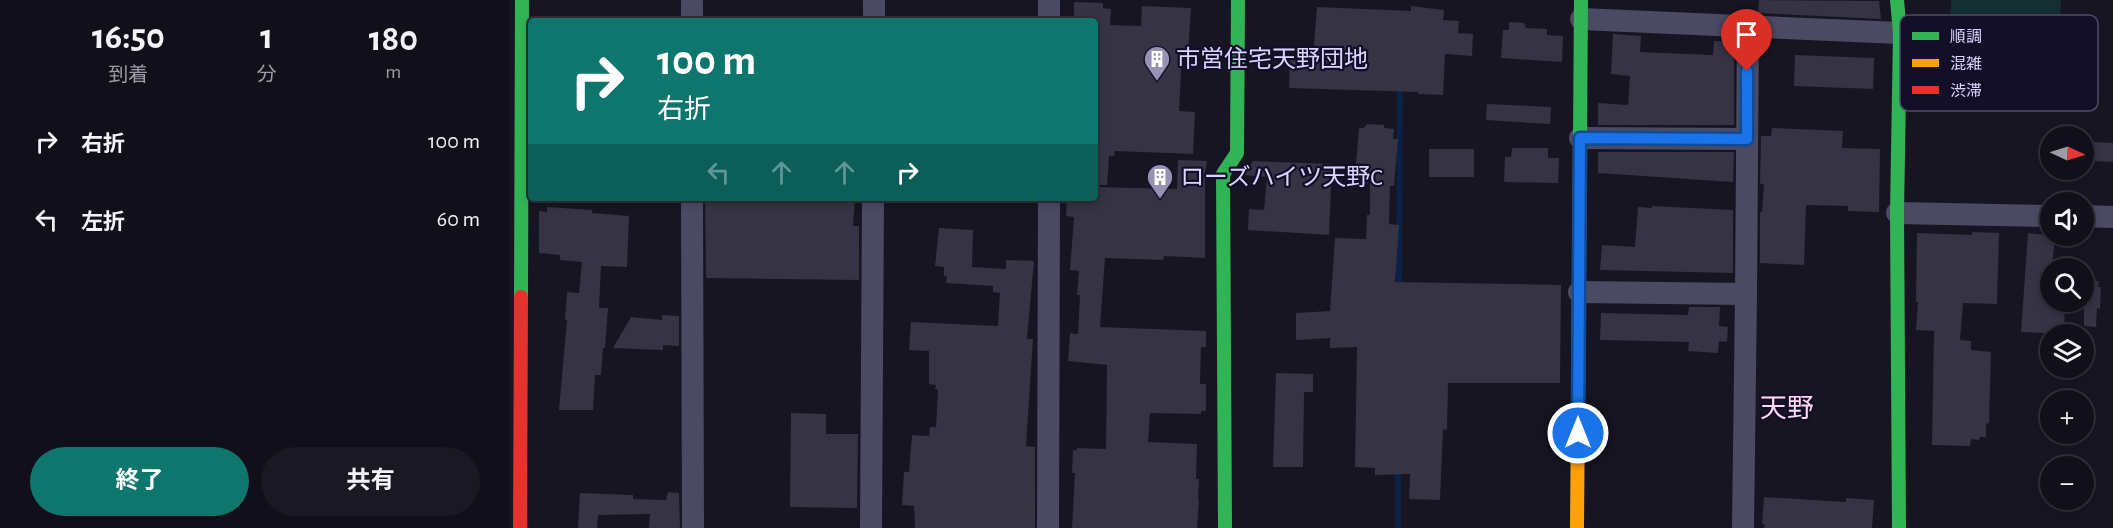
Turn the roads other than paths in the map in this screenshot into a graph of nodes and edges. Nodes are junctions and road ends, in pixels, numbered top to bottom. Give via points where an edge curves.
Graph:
1 (522, 0) edge
2 (692, 0) edge
3 (874, 0) edge
4 (1049, 0) edge
5 (1238, 0) edge
6 (1897, 0) edge
7 (1581, 9) edge
8 (692, 18) edge
9 (874, 18) edge
10 (1049, 18) edge
11 (1748, 26) junction
12 (1900, 33) junction
13 (1580, 138) junction
14 (1747, 139) junction
15 (692, 201) edge
16 (873, 201) edge
17 (1049, 201) edge
18 (1897, 213) junction
19 (2040, 216) edge
20 (2094, 216) edge
21 (2113, 217) edge
22 (1579, 291) junction
23 (1746, 294) junction
24 (520, 528) edge
25 (693, 528) edge
26 (871, 528) edge
27 (1048, 528) edge
28 (1225, 528) edge
29 (1577, 528) edge
30 (1743, 528) edge
31 (1899, 528) edge

1 - 24 street
2 - 8 street
3 - 9 street
4 - 10 street
5 - 28 street via 1237,153 1223,174
6 - 12 street
7 - 11 street
7 - 13 street
11 - 12 street
11 - 14 street
12 - 18 street
13 - 14 street
13 - 22 street
14 - 23 street
15 - 25 street
16 - 26 street
17 - 27 street
18 - 19 street
18 - 31 street
20 - 21 street
22 - 23 street
22 - 29 street
23 - 30 street

